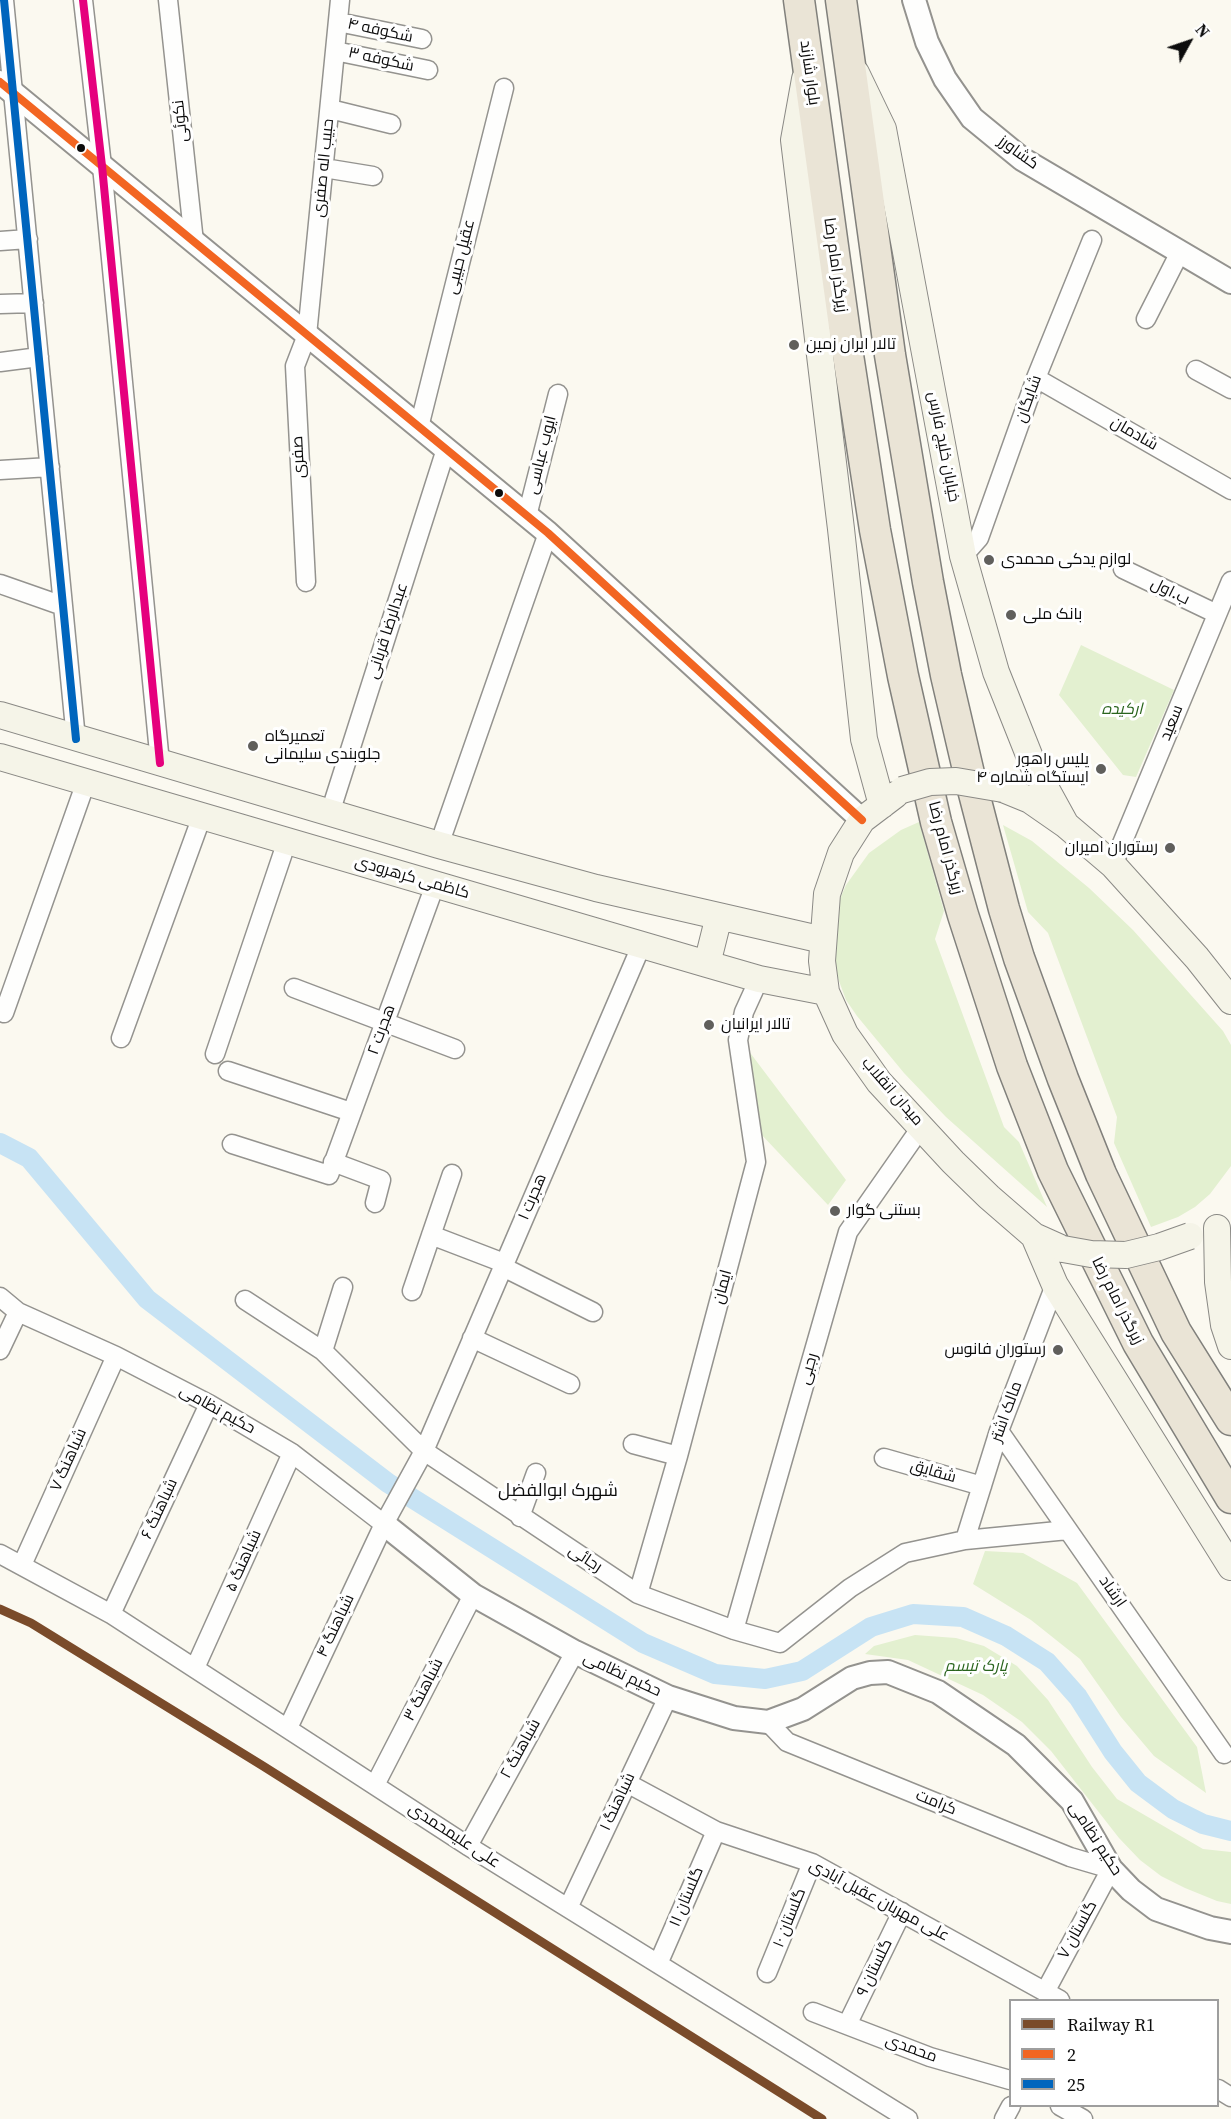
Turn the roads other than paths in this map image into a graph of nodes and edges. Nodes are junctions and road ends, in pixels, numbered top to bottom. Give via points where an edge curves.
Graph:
1 (4, 0) edge
2 (83, 0) edge
3 (168, 0) edge
4 (340, 0) edge
5 (800, 0) edge
6 (841, 0) edge
7 (914, 0) edge
8 (338, 22) junction
9 (422, 39) dead end
10 (335, 51) junction
11 (850, 60) junction
12 (808, 64) junction
13 (428, 70) dead end
14 (7, 88) edge
15 (504, 88) dead end
16 (330, 109) junction
17 (391, 124) dead end
18 (819, 146) joint
19 (102, 166) junction
20 (324, 168) junction
21 (373, 176) dead end
22 (28, 239) junction
23 (1092, 240) dead end
24 (0, 241) edge
25 (194, 242) junction
26 (1180, 252) junction
27 (1231, 282) edge
28 (34, 303) junction
29 (0, 304) edge
30 (1146, 319) dead end
31 (307, 335) junction
32 (39, 357) junction
33 (0, 362) edge
34 (1196, 370) dead end
35 (1036, 378) junction
36 (1231, 389) edge
37 (558, 394) dead end
38 (418, 427) junction
39 (446, 449) junction
40 (50, 467) junction
41 (0, 470) edge
42 (1231, 490) edge
43 (527, 516) junction
44 (548, 533) junction
45 (963, 556) junction
46 (1123, 569) dead end
47 (1231, 581) edge
48 (306, 582) dead end
49 (0, 584) edge
50 (63, 606) junction
51 (1217, 614) junction
52 (0, 715) edge
53 (76, 739) junction
54 (1, 762) edge
55 (160, 763) junction
56 (86, 782) junction
57 (330, 813) junction
58 (872, 813) junction
59 (202, 816) junction
60 (1066, 825) junction
61 (287, 841) junction
62 (439, 845) junction
63 (1113, 865) junction
64 (435, 885) junction
65 (719, 916) junction
66 (823, 940) junction
67 (642, 944) junction
68 (707, 964) junction
69 (759, 979) junction
70 (294, 988) dead end
71 (1229, 991) edge
72 (826, 992) junction
73 (4, 1013) dead end
74 (385, 1022) junction
75 (121, 1038) dead end
76 (455, 1049) dead end
77 (216, 1054) dead end
78 (228, 1071) dead end
79 (351, 1112) junction
80 (922, 1126) junction
81 (232, 1144) dead end
82 (331, 1168) junction
83 (452, 1174) dead end
84 (375, 1203) dead end
85 (1224, 1222) edge
86 (431, 1235) junction
87 (1034, 1236) junction
88 (504, 1265) junction
89 (1055, 1285) junction
90 (343, 1287) dead end
91 (412, 1291) dead end
92 (0, 1297) edge
93 (245, 1300) dead end
94 (18, 1312) junction
95 (593, 1312) dead end
96 (472, 1338) junction
97 (1231, 1346) edge
98 (0, 1350) edge
99 (323, 1351) junction
100 (116, 1356) junction
101 (570, 1384) dead end
102 (209, 1404) junction
103 (1231, 1420) edge
104 (999, 1431) junction
105 (633, 1444) dead end
106 (424, 1450) junction
107 (292, 1453) junction
108 (678, 1456) junction
109 (884, 1458) dead end
110 (413, 1470) joint
111 (536, 1473) dead end
112 (982, 1486) junction
113 (1231, 1498) edge
114 (520, 1517) junction
115 (387, 1519) junction
116 (1068, 1530) junction
117 (965, 1540) junction
118 (0, 1554) edge
119 (22, 1564) junction
120 (1231, 1567) edge
121 (638, 1594) junction
122 (473, 1595) junction
123 (111, 1614) junction
124 (734, 1630) junction
125 (575, 1652) junction
126 (195, 1668) junction
127 (668, 1697) junction
128 (768, 1722) junction
129 (288, 1728) junction
130 (1224, 1754) dead end
131 (627, 1784) junction
132 (375, 1785) junction
133 (716, 1831) junction
134 (468, 1846) junction
135 (812, 1863) junction
136 (1112, 1869) junction
137 (568, 1908) junction
138 (902, 1912) junction
139 (1231, 1932) edge
140 (658, 1964) junction
141 (767, 1973) dead end
142 (1056, 1998) edge
143 (813, 2012) dead end
144 (847, 2025) junction
145 (1009, 2079) edge
146 (1062, 2107) edge
147 (908, 2119) edge
148 (1083, 2119) edge

1 - 14 street
2 - 19 street
3 - 25 street, نکوئی
4 - 8 street, حبیب اله صفری
5 - 12 highway, بلوار شازند
6 - 11 highway
7 - 26 street, کشاورز via 927,42 945,79 972,118 1022,159
8 - 9 street, شکوفه ۴
8 - 10 street, حبیب اله صفری
10 - 13 street, شکوفه ۳
10 - 16 street, حبیب اله صفری
11 - 45 main road, خیابان خلیج فارس via 883,129
11 - 103 highway via 890,355 928,582 970,778 1007,919 1101,1174 1176,1332
12 - 18 highway, بلوار شازند
12 - 58 main road via 794,140
14 - 19 street
14 - 22 street
15 - 38 street, عقیل حبیبی
16 - 17 street
16 - 20 street, حبیب اله صفری
18 - 113 highway, زیرگذر امام رضا via 877,541 932,804 963,915 1012,1065 1053,1171 1138,1343
19 - 25 street
19 - 55 street
20 - 21 street
20 - 31 street, حبیب اله صفری
22 - 24 street
22 - 28 street
23 - 35 street, شایگان
25 - 31 street
26 - 27 street, کشاورز
26 - 30 street
28 - 29 street
28 - 32 street
31 - 38 street
31 - 48 street, صفری via 295,366
32 - 33 street
32 - 40 street
34 - 36 street
35 - 42 street, شادمان
35 - 45 street, شایگان via 979,538
37 - 43 street, ایوب عباسی
38 - 39 street
39 - 43 street
39 - 57 street, عبدالرضا قربانی
40 - 41 street
40 - 50 street
43 - 44 street
44 - 58 street
44 - 62 street
45 - 60 main road, خیابان خلیج فارس via 996,672 1033,765
46 - 51 street, ب.اول
47 - 51 street, سعید
49 - 50 street
50 - 53 street
51 - 63 street, سعید
52 - 53 main road
53 - 55 main road
54 - 56 main road, کاظمی کرهرودی
55 - 57 main road
56 - 59 main road, کاظمی کرهرودی
56 - 73 street
57 - 62 main road
58 - 60 main road, میدان انقلاب, bridge via 902,789 956,781 1003,789 1030,800
58 - 66 main road, میدان انقلاب via 841,853 827,894
59 - 61 main road, کاظمی کرهرودی
59 - 75 street
60 - 63 main road, میدان انقلاب
61 - 64 main road, کاظمی کرهرودی
61 - 77 street
62 - 65 main road via 596,888
63 - 71 main road, میدان انقلاب
64 - 67 main road, کاظمی کرهرودی
64 - 74 street, هجرت ۲
65 - 66 main road
65 - 68 main road
66 - 72 main road, میدان انقلاب
67 - 68 main road, کاظمی کرهرودی
67 - 88 street, هجرت ۱
68 - 69 main road, کاظمی کرهرودی
69 - 72 main road, کاظمی کرهرودی
69 - 108 street, ایمان via 744,1012 738,1040 756,1162
70 - 74 street
72 - 80 main road, میدان انقلاب via 845,1034 879,1082
74 - 76 street
74 - 79 street, هجرت ۲
78 - 79 street
79 - 82 street, هجرت ۲
80 - 87 main road, میدان انقلاب via 961,1169
80 - 124 street, رجبی via 848,1232
81 - 82 street
82 - 84 street via 381,1180
83 - 86 street
85 - 87 main road, میدان انقلاب, bridge via 1160,1247 1126,1255 1063,1249
85 - 97 main road via 1218,1282
86 - 88 street
86 - 91 street
87 - 89 main road
88 - 95 street
88 - 96 street, هجرت ۱
89 - 104 street, مالک اشتر
89 - 120 main road
90 - 99 street
92 - 94 street, حکیم نظامی
93 - 99 street, رجائی
94 - 98 street
94 - 100 street, حکیم نظامی
96 - 101 street
96 - 106 street, هجرت ۱
99 - 106 street, رجائی
100 - 102 street, حکیم نظامی
100 - 119 street, شباهنگ ۷
102 - 107 street, حکیم نظامی
102 - 123 street, شباهنگ ۶
104 - 112 street, مالک اشتر
104 - 116 street, ارشاد
105 - 108 street
106 - 110 street, هجرت ۱
106 - 114 street, رجائی
107 - 115 street, حکیم نظامی
107 - 126 street, شباهنگ ۵
108 - 121 street, ایمان
109 - 112 street, شقایق
110 - 115 street, شباهنگ ۴
111 - 114 street
112 - 117 street, مالک اشتر
114 - 121 street, رجائی
115 - 122 street, حکیم نظامی
115 - 129 street, شباهنگ ۴
116 - 117 street
116 - 130 street, ارشاد
117 - 124 street, رجائی via 905,1553 850,1588 780,1643
118 - 119 street, علی علیمحمدی
119 - 123 street, علی علیمحمدی
121 - 124 street, رجائی
122 - 125 street, حکیم نظامی
122 - 132 street, شباهنگ ۳
123 - 126 street, علی علیمحمدی
125 - 127 street, حکیم نظامی
125 - 134 street, شباهنگ ۲
126 - 129 street, علی علیمحمدی
127 - 128 street, حکیم نظامی via 734,1718
127 - 131 street, شباهنگ ۱
128 - 136 street, کرامت via 787,1742 1070,1857
128 - 136 street, حکیم نظامی via 803,1709 852,1678 870,1673 888,1672 938,1692 1016,1745 1072,1801
129 - 132 street, علی علیمحمدی
131 - 133 street, علی مهربان عقیل آبادی
131 - 137 street, شباهنگ ۱
132 - 134 street, علی علیمحمدی
133 - 135 street, علی مهربان عقیل آبادی
133 - 140 street, گلستان ۱۱
134 - 137 street, علی علیمحمدی
135 - 138 street, علی مهربان عقیل آبادی
135 - 141 street, گلستان ۱۰
136 - 139 street, حکیم نظامی via 1155,1908
136 - 142 street, گلستان ۷
137 - 140 street, علی علیمحمدی
138 - 142 street, علی مهربان عقیل آبادی
138 - 144 street, گلستان ۹
140 - 147 street, علی علیمحمدی
143 - 144 street, محمدی
144 - 145 street, محمدی via 930,2057
146 - 148 street

